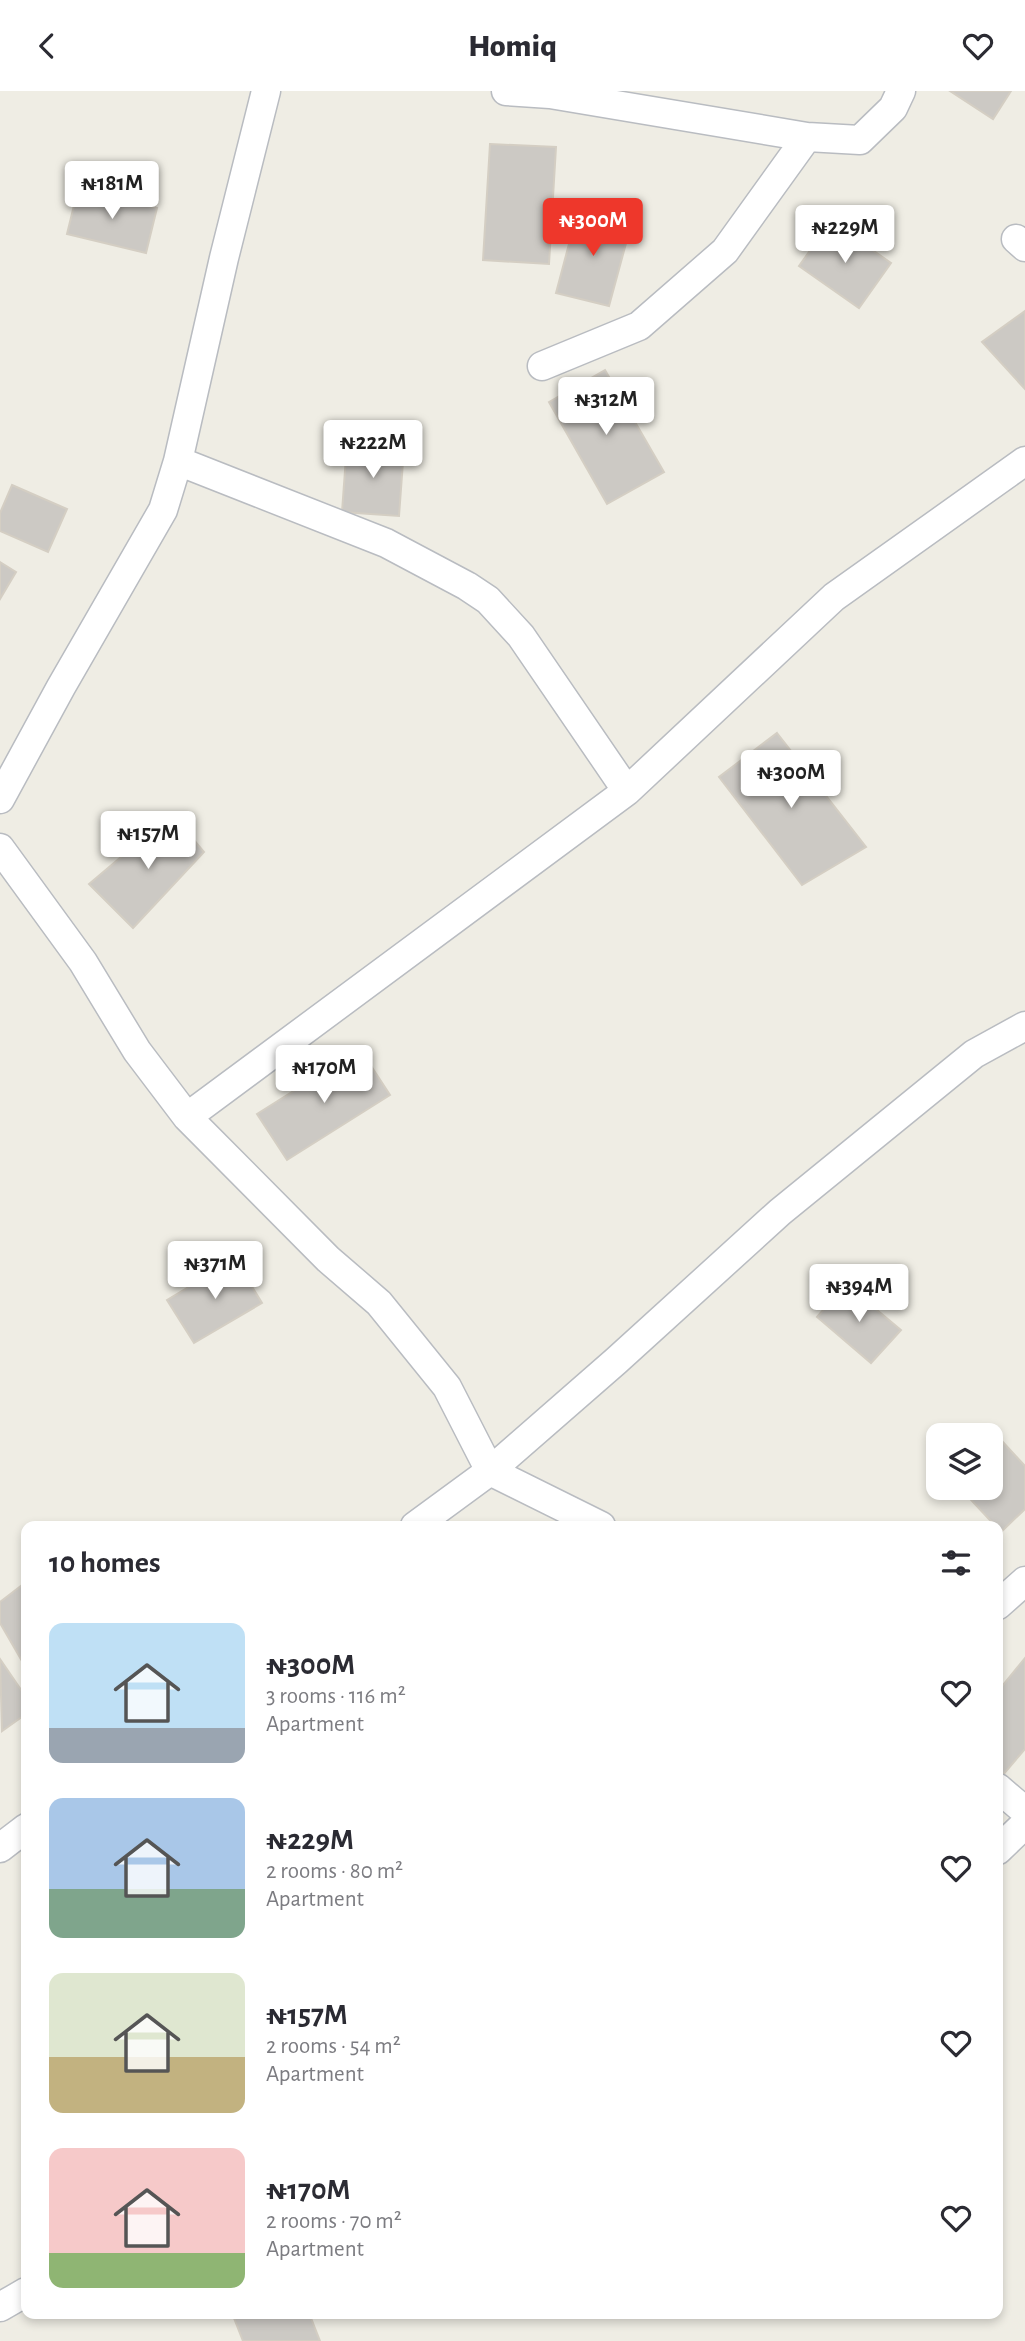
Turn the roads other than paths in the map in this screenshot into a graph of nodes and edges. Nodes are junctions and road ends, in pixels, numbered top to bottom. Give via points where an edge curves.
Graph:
1 (267, 91) edge
2 (506, 91) edge
3 (901, 91) edge
4 (807, 137) junction
5 (541, 366) dead end
6 (178, 461) junction
7 (1025, 461) edge
8 (627, 791) junction
9 (0, 799) edge
10 (0, 848) edge
11 (1025, 1026) edge
12 (187, 1117) junction
13 (490, 1472) junction
14 (422, 1521) edge
15 (591, 1521) edge
16 (1025, 1581) edge
17 (1003, 1601) edge
18 (1003, 1793) edge
19 (1025, 1811) edge
20 (1025, 1824) edge
21 (21, 1832) edge
22 (1003, 1845) edge
23 (0, 1848) edge
24 (21, 2295) edge
25 (0, 2307) edge

1 - 6 street via 223,258
2 - 4 street via 551,94
3 - 4 street via 894,108 860,139
4 - 5 street via 725,251 687,284 639,325
6 - 8 street via 386,543 488,600 521,636
6 - 9 street via 163,510
7 - 8 street via 834,597
8 - 12 street
10 - 12 street
11 - 13 street via 974,1053 780,1212
12 - 13 street via 328,1259 379,1303 447,1387
13 - 14 street
13 - 15 street
16 - 17 street
18 - 19 street
20 - 22 street
21 - 23 street
24 - 25 street

